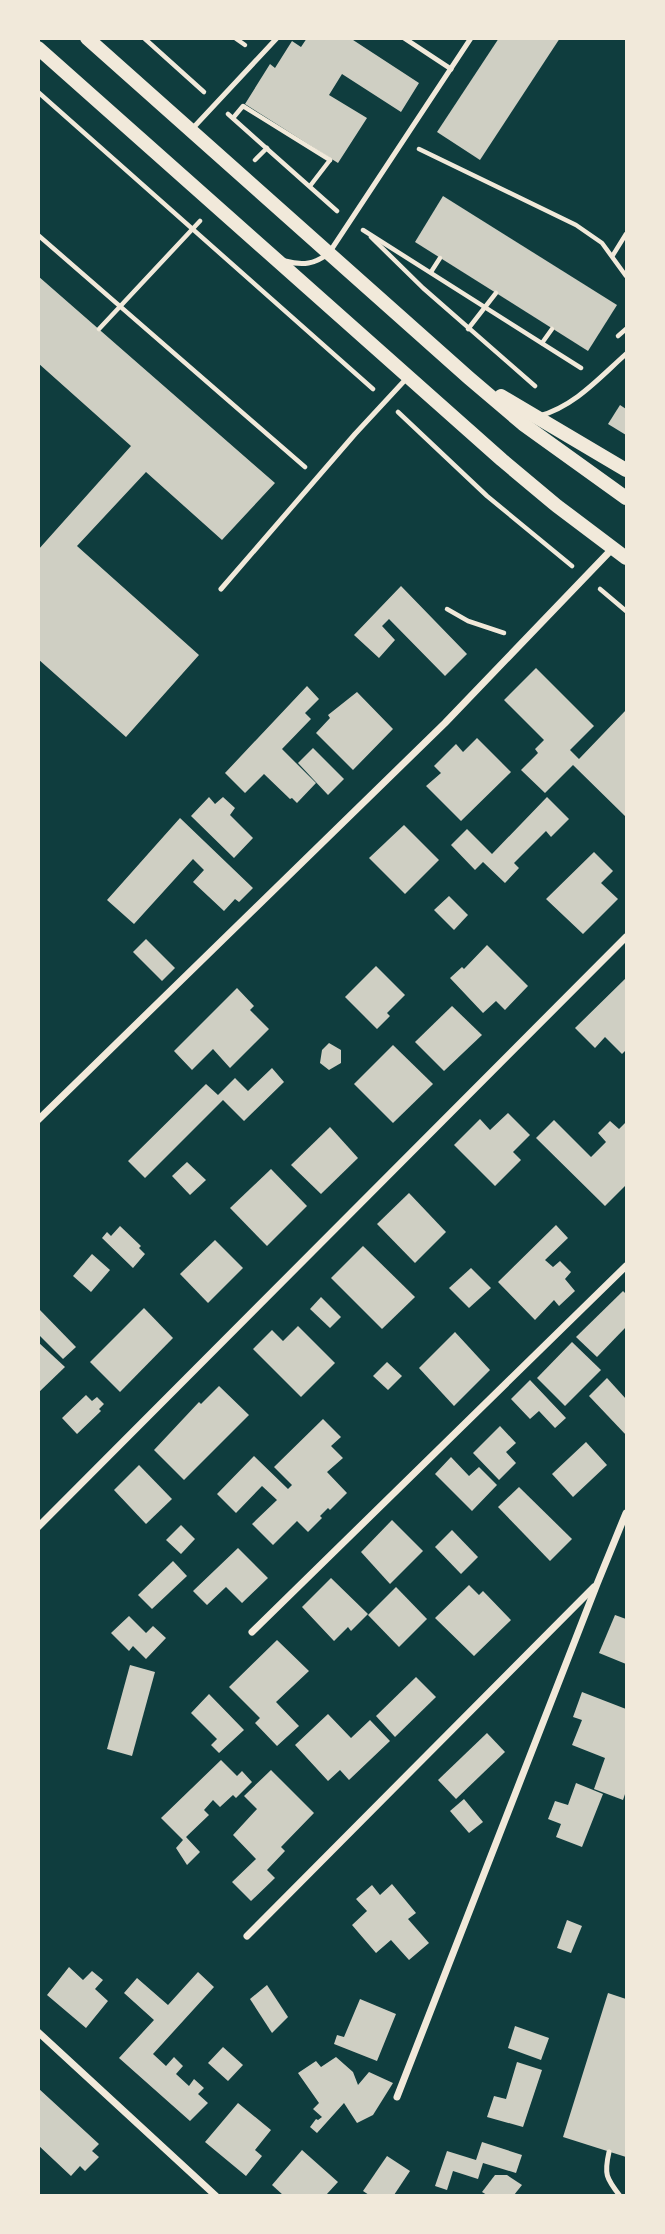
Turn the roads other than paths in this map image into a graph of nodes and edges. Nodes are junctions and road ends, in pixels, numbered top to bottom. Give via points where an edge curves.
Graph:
1 (87, 38) edge
2 (277, 38) edge
3 (404, 38) edge
4 (471, 38) edge
5 (38, 48) edge
6 (451, 69) junction
7 (191, 131) junction
8 (329, 253) junction
9 (271, 256) junction
10 (626, 354) edge
11 (408, 377) junction
12 (469, 378) junction
13 (536, 417) junction
14 (626, 470) edge
15 (626, 498) edge
16 (612, 548) junction
17 (626, 558) edge
18 (221, 589) dead end
19 (626, 937) edge
20 (38, 1120) edge
21 (626, 1266) edge
22 (626, 1513) edge
23 (38, 1527) edge
24 (597, 1584) junction
25 (252, 1633) dead end
26 (247, 1936) dead end
27 (38, 2032) edge
28 (397, 2097) dead end
29 (609, 2152) dead end
30 (216, 2196) edge
31 (620, 2196) edge

1 - 7 main road
2 - 7 lane
3 - 6 lane
4 - 6 lane
5 - 9 main road
6 - 8 lane
7 - 8 main road
8 - 9 lane via 307,264
8 - 12 main road
9 - 11 main road
10 - 13 lane via 577,398
11 - 16 main road
11 - 18 lane
12 - 13 main road
12 - 15 main road via 523,424
13 - 14 main road
16 - 17 main road
16 - 20 street via 444,723
19 - 23 street
21 - 25 street
22 - 24 street
24 - 26 street
24 - 28 street
27 - 30 street
29 - 31 lane via 605,2169

